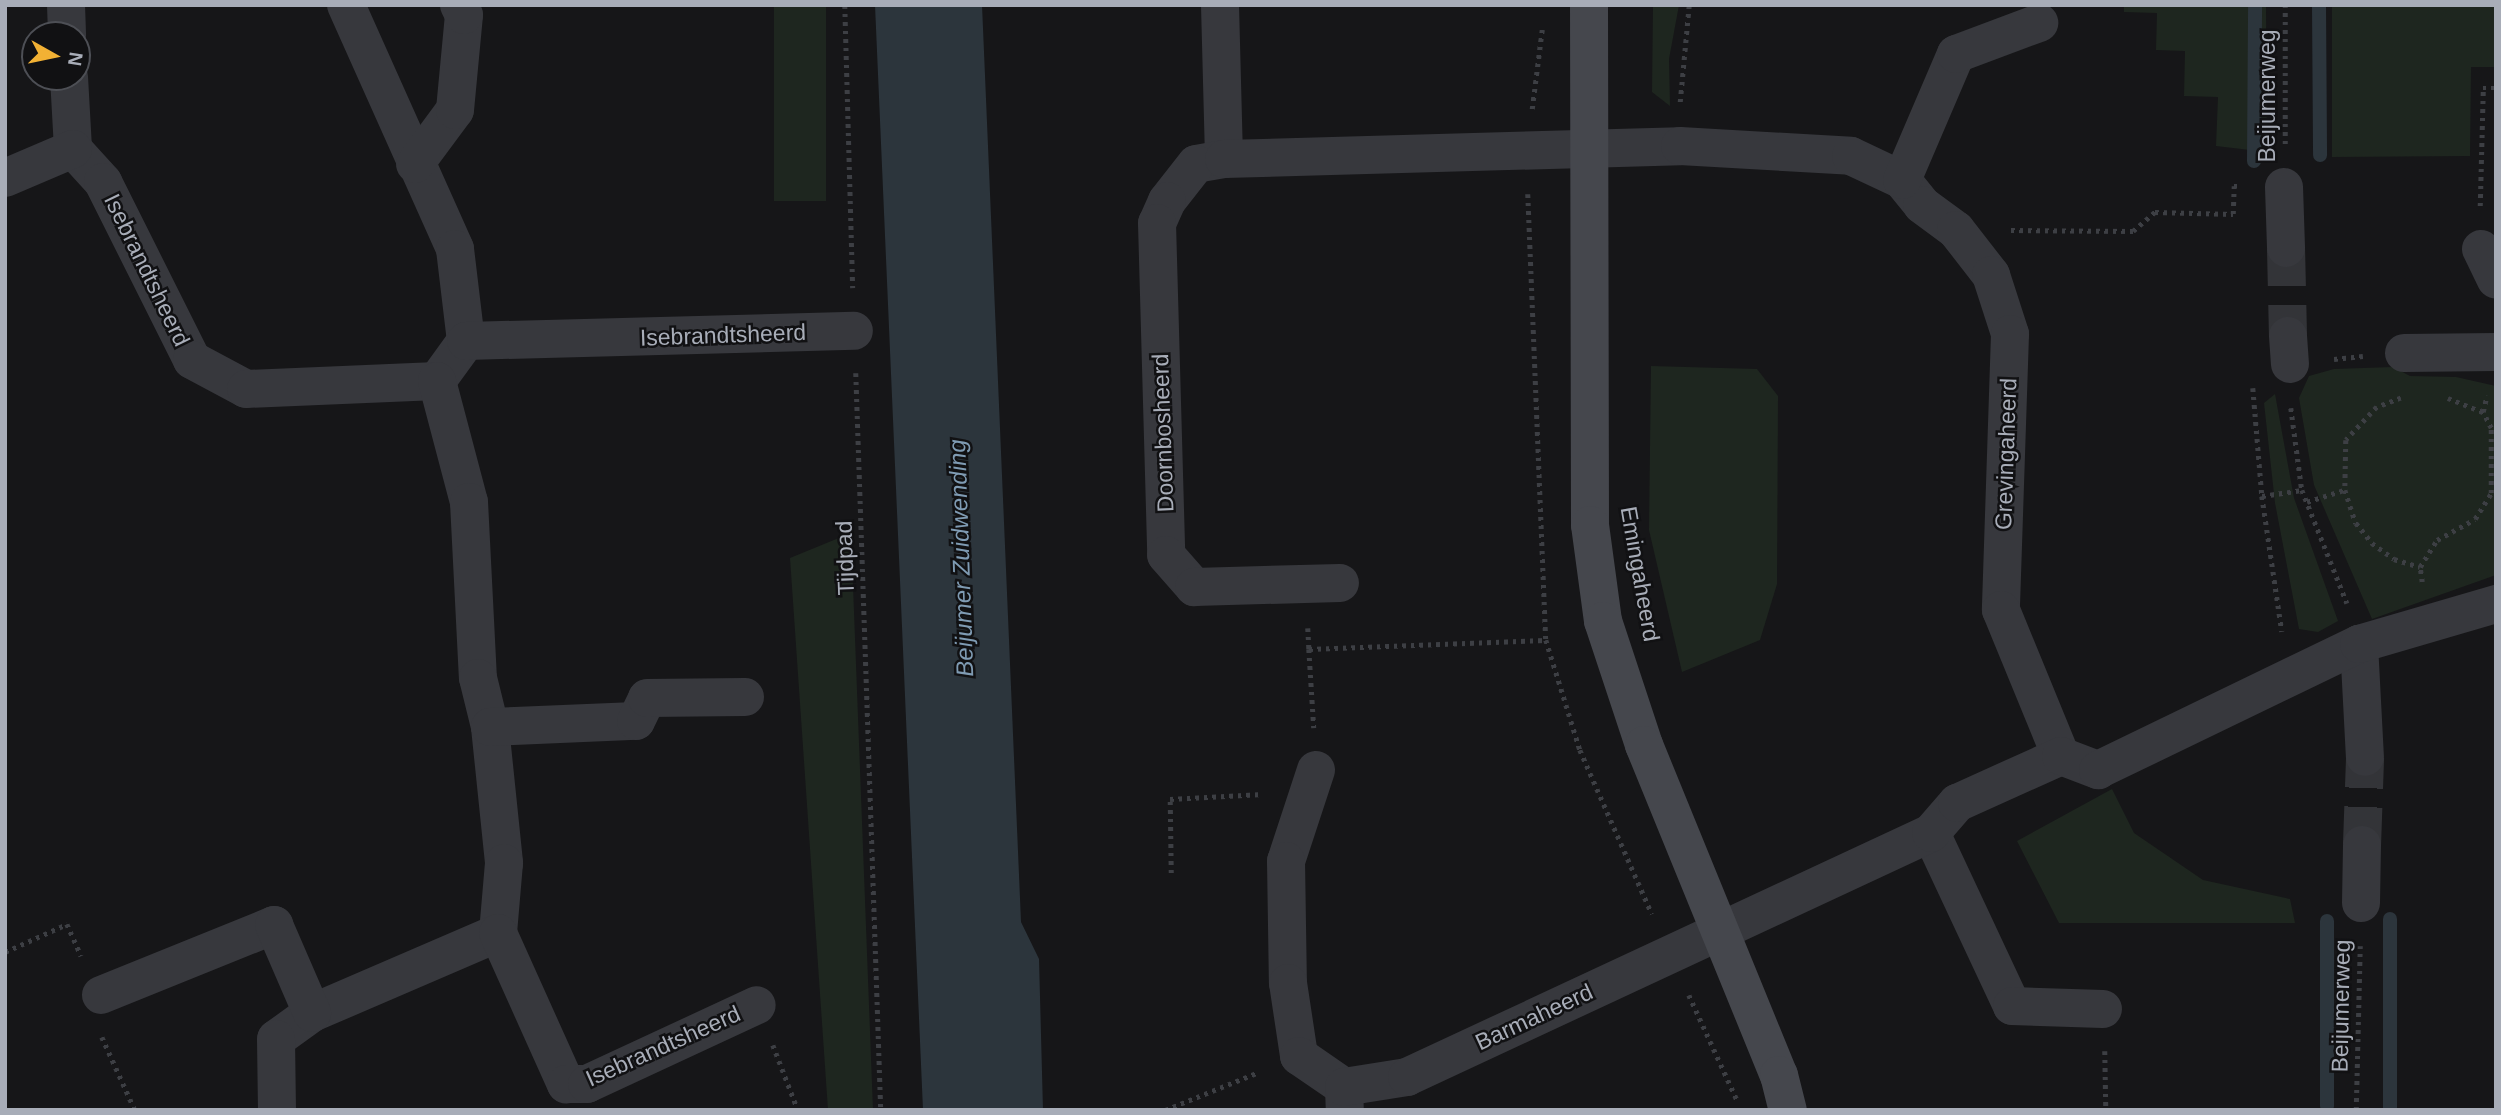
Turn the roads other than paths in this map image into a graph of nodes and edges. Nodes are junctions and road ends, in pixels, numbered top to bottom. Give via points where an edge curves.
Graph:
1 (346, 5) edge
2 (459, 5) edge
3 (1220, 5) edge
4 (1590, 5) edge
5 (2039, 23) dead end
6 (70, 91) edge
7 (73, 149) junction
8 (1587, 149) junction
9 (1224, 159) junction
10 (415, 164) junction
11 (5, 178) edge
12 (1902, 180) junction
13 (2284, 187) road end
14 (2286, 248) tunnel mouth
15 (855, 331) road end
16 (466, 341) junction
17 (2404, 353) road end
18 (2492, 369) edge
19 (437, 381) junction
20 (1323, 584) road end
21 (2496, 604) edge
22 (2359, 644) junction
23 (745, 697) dead end
24 (490, 727) junction
25 (2061, 756) junction
26 (2365, 757) tunnel mouth
27 (1312, 781) road end
28 (1931, 833) junction
29 (2362, 845) tunnel mouth
30 (2361, 903) road end
31 (1719, 929) junction
32 (498, 933) junction
33 (93, 998) road end
34 (757, 1004) road end
35 (2103, 1009) road end
36 (312, 1013) junction
37 (1345, 1098) edge
38 (277, 1110) edge
39 (1788, 1110) edge

1 - 10 street
2 - 10 street via 464,15 455,110
3 - 9 street
4 - 8 street, Emingaheerd
5 - 12 street via 1956,54
6 - 7 street
7 - 11 street
7 - 19 street, Isebrandtsheerd via 103,182 192,360 246,389
8 - 9 street, Doornbosheerd
8 - 12 street, Grevingaheerd via 1680,146 1851,156
8 - 31 street, Emingaheerd via 1590,525 1603,621 1644,745
9 - 20 street, Doornbosheerd via 1196,164 1167,201 1157,223 1167,555 1194,587
10 - 16 street via 455,249
12 - 25 street, Grevingaheerd via 1922,205 1956,230 1991,275 2010,334 2001,610
13 - 14 street
15 - 16 street, Isebrandtsheerd
16 - 19 street
17 - 18 street
19 - 24 street, Isebrandtsheerd via 469,502 478,678
21 - 22 street
22 - 25 street via 2098,770
22 - 26 street
23 - 24 street via 647,698 636,721
24 - 32 street, Isebrandtsheerd via 504,863
25 - 28 street via 1957,803
27 - 37 street, Barmaheerd via 1286,861 1288,983 1299,1056
28 - 31 street
28 - 35 street via 2012,1006
29 - 30 street
31 - 37 street, Barmaheerd via 1407,1077
31 - 39 street, Emingaheerd via 1779,1074
32 - 34 street, Isebrandtsheerd via 565,1084 587,1084
32 - 36 street
33 - 36 street via 274,925
36 - 38 street via 276,1039

